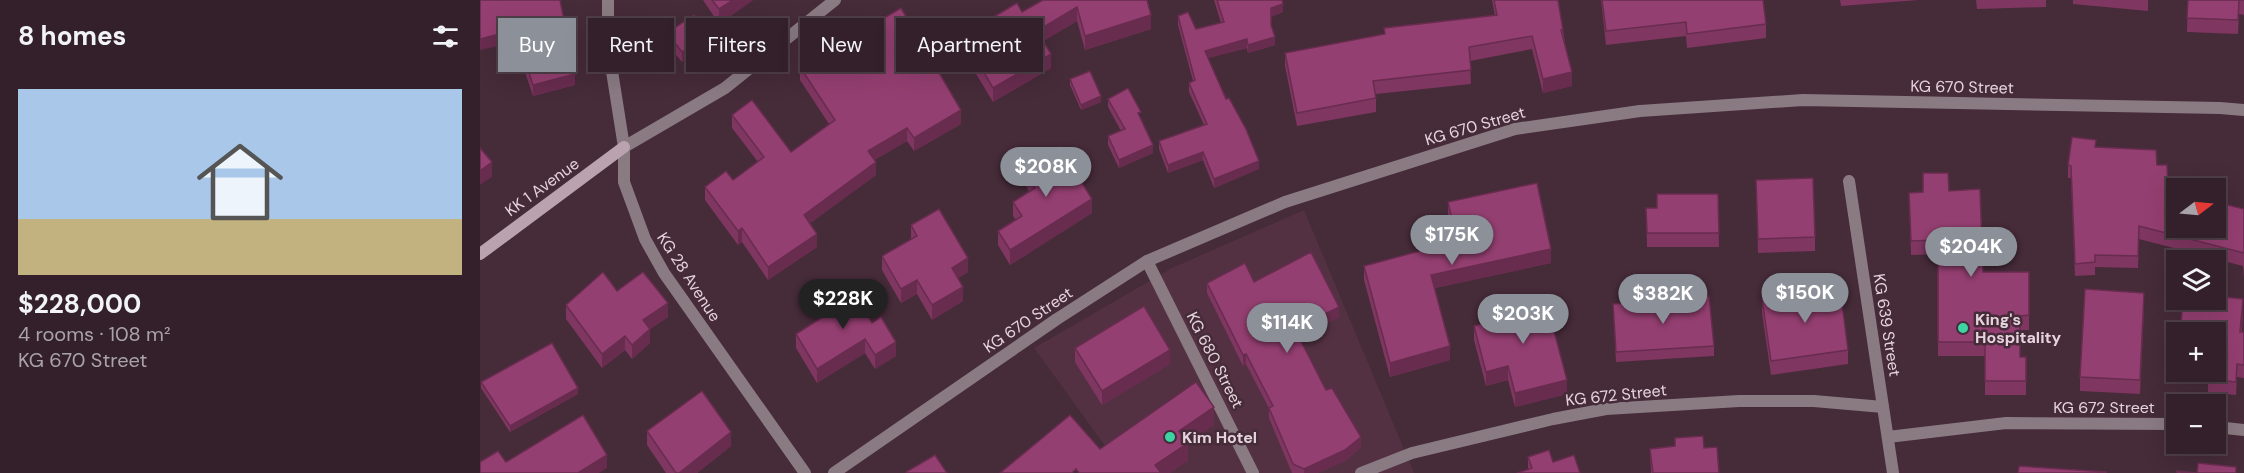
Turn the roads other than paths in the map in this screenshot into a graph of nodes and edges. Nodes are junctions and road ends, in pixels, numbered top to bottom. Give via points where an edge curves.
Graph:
1 (608, 0) edge
2 (835, 0) edge
3 (2244, 110) edge
4 (624, 147) junction
5 (1849, 181) dead end
6 (480, 254) edge
7 (1147, 261) junction
8 (1883, 407) junction
9 (2166, 424) edge
10 (2226, 428) edge
11 (2244, 430) edge
12 (1888, 437) junction
13 (805, 473) edge
14 (834, 473) edge
15 (1253, 473) edge
16 (1360, 473) edge
17 (1893, 473) edge

1 - 4 street, KG 28 Avenue via 608,46
2 - 4 street via 725,88
3 - 7 street, KG 670 Street via 1803,100 1640,111 1515,129 1285,202
4 - 6 main road, KK 1 Avenue
4 - 13 street, KG 28 Avenue via 624,182 649,248
5 - 8 street, KG 639 Street
7 - 14 street, KG 670 Street via 1056,319
7 - 15 street, KG 680 Street
8 - 12 street, KG 639 Street
8 - 16 street, KG 672 Street via 1814,401 1739,401 1606,409 1412,453
9 - 12 street, KG 672 Street via 2006,423
10 - 11 street
12 - 17 street, KG 639 Street

